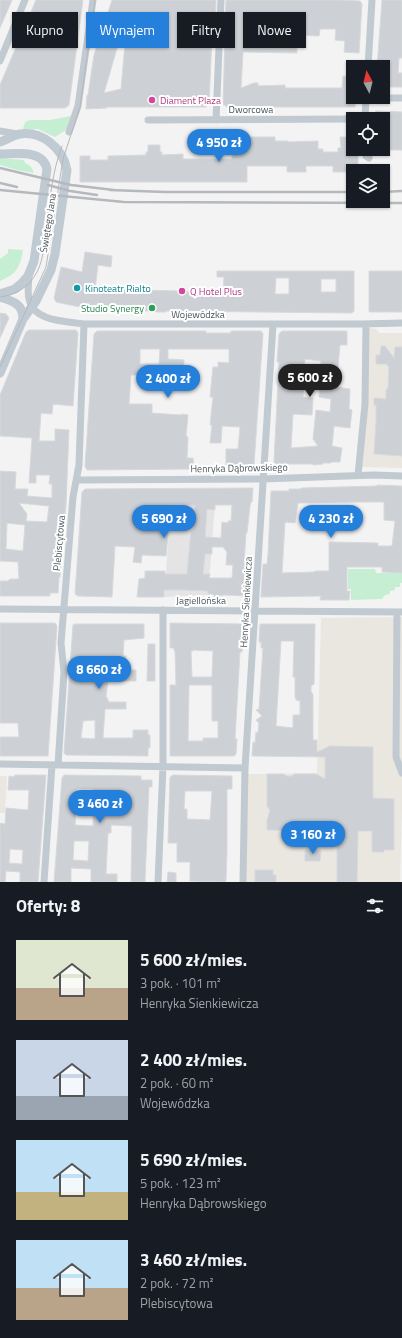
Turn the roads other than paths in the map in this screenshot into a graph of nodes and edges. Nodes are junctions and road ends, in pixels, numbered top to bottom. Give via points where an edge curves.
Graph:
1 (26, 0) edge
2 (93, 0) edge
3 (222, 0) edge
4 (372, 0) edge
5 (368, 60) edge
6 (0, 61) edge
7 (390, 98) edge
8 (402, 98) edge
9 (346, 119) edge
10 (148, 120) dead end
11 (216, 120) junction
12 (1, 131) edge
13 (69, 132) dead end
14 (17, 134) junction
15 (0, 142) edge
16 (0, 148) edge
17 (0, 154) edge
18 (16, 154) junction
19 (366, 156) edge
20 (369, 158) dead end
21 (29, 274) junction
22 (0, 296) edge
23 (32, 307) junction
24 (23, 319) junction
25 (402, 323) edge
26 (84, 324) junction
27 (273, 324) junction
28 (366, 324) junction
29 (0, 373) edge
30 (358, 475) junction
31 (402, 476) edge
32 (263, 478) junction
33 (77, 480) junction
34 (0, 609) edge
35 (63, 609) junction
36 (163, 610) junction
37 (255, 610) junction
38 (400, 612) edge
39 (0, 764) edge
40 (55, 765) junction
41 (162, 766) junction
42 (245, 768) junction
43 (402, 773) edge
44 (44, 882) edge
45 (158, 882) edge
46 (243, 882) edge

1 - 6 street
2 - 13 street via 78,106
3 - 11 street
4 - 5 street
7 - 8 street
9 - 11 street, Dworcowa
10 - 11 street, Dworcowa
12 - 14 street
14 - 15 street
14 - 23 street, Świętego Jana via 38,135 51,143 66,165 67,177 55,254 51,270
16 - 18 street
17 - 18 street
18 - 21 street, Świętego Jana via 33,154 43,160 47,169 36,255
19 - 20 street
21 - 22 street via 15,289
21 - 23 street via 29,297
22 - 24 street via 22,309
23 - 24 street, Świętego Jana
23 - 26 street, Wojewódzka via 47,318
24 - 29 street, Świętego Jana
25 - 28 street, Wojewódzka
26 - 27 street, Wojewódzka
26 - 33 street, Plebiscytowa
27 - 28 street, Wojewódzka
27 - 32 street, Henryka Sienkiewicza
28 - 30 street via 364,404
30 - 31 street, Henryka Dąbrowskiego
30 - 32 street, Henryka Dąbrowskiego
32 - 33 street, Henryka Dąbrowskiego
32 - 37 street, Henryka Sienkiewicza
33 - 35 street, Plebiscytowa via 73,497
34 - 35 street, Jagiellońska
35 - 36 street, Jagiellońska
35 - 40 street, Plebiscytowa via 61,642 64,672
36 - 37 street, Jagiellońska
36 - 41 street
37 - 38 street, Jagiellońska
37 - 42 street, Henryka Sienkiewicza
38 - 43 street via 396,757
39 - 40 street
40 - 41 street
40 - 44 street, Plebiscytowa
41 - 42 street
41 - 45 street
42 - 46 street, Henryka Sienkiewicza

